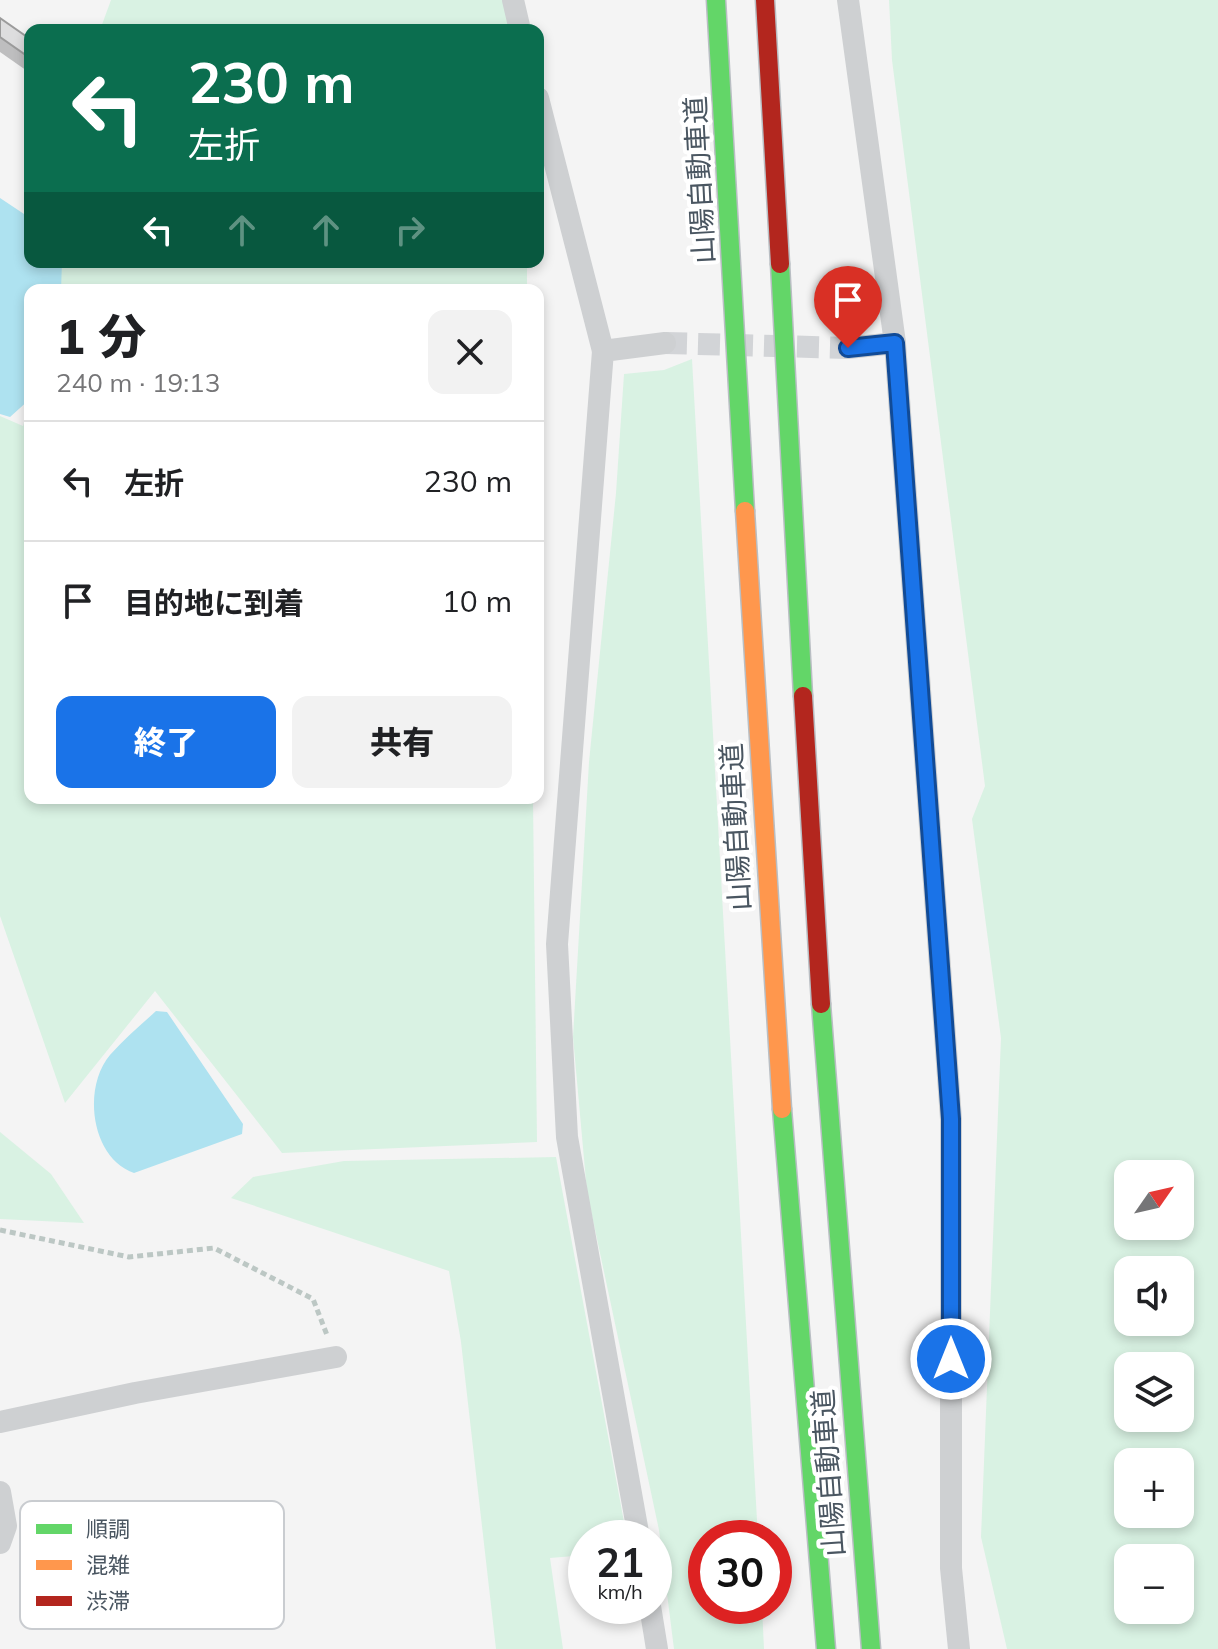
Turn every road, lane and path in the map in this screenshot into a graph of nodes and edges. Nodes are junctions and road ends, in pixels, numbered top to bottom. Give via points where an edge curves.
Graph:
1 (513, 0) edge
2 (716, 0) edge
3 (765, 0) edge
4 (848, 0) edge
5 (519, 24) edge
6 (544, 121) edge
7 (665, 343) tunnel mouth
8 (895, 343) junction
9 (848, 348) tunnel mouth
10 (603, 351) junction
11 (0, 1230) edge
12 (336, 1357) joint
13 (0, 1422) edge
14 (0, 1492) edge
15 (636, 1520) edge
16 (0, 1543) edge
17 (653, 1624) edge
18 (657, 1649) edge
19 (826, 1649) edge
20 (871, 1649) edge
21 (959, 1649) edge

1 - 5 street
2 - 19 highway, 山陽自動車道 via 771,970
3 - 20 highway, 山陽自動車道 via 818,960
4 - 8 street
6 - 10 street
7 - 10 street
8 - 9 street
8 - 21 street via 951,1119 951,1568
10 - 15 street via 557,944 567,1137
11 - 12 path via 129,1257 214,1248 313,1299
12 - 13 street
14 - 16 street via 6,1526
17 - 18 street

